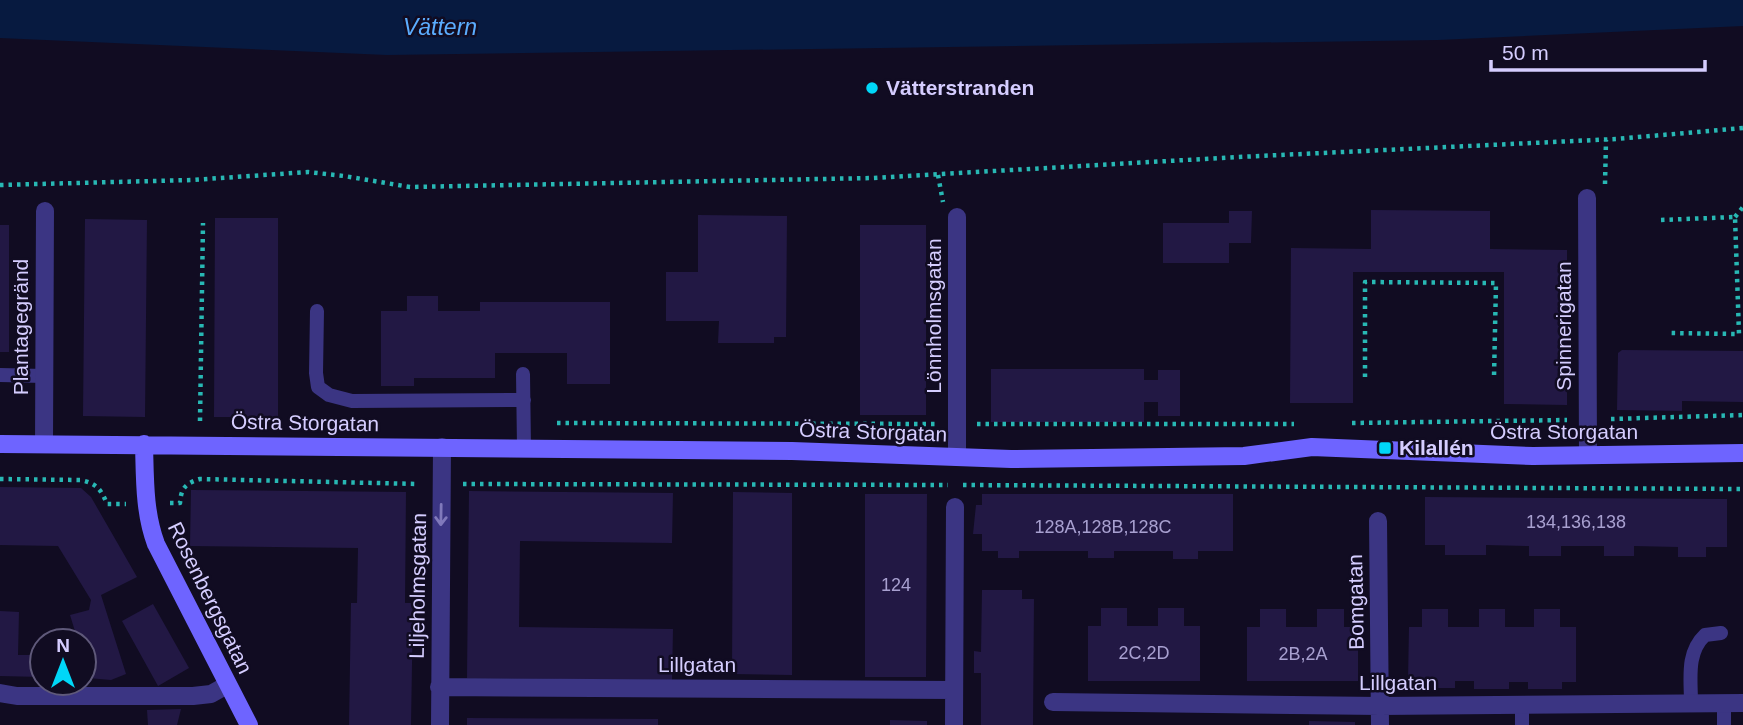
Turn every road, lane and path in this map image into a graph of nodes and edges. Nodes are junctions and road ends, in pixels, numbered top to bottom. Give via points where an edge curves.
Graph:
1 (1743, 128) edge
2 (1606, 140) junction
3 (0, 185) edge
4 (1587, 200) joint
5 (1743, 207) edge
6 (45, 211) dead end
7 (957, 217) dead end
8 (1735, 217) junction
9 (1661, 220) dead end
10 (203, 223) dead end
11 (317, 311) dead end
12 (1668, 333) dead end
13 (523, 374) dead end
14 (0, 376) edge
15 (44, 376) junction
16 (1365, 377) dead end
17 (1494, 377) dead end
18 (524, 400) junction
19 (1743, 415) edge
20 (1587, 420) junction
21 (192, 421) dead end
22 (524, 423) junction
23 (1349, 423) dead end
24 (957, 424) junction
25 (1297, 424) dead end
26 (0, 444) edge
27 (44, 444) junction
28 (144, 444) junction
29 (442, 447) junction
30 (524, 448) junction
31 (1743, 453) edge
32 (1588, 455) junction
33 (957, 457) junction
34 (0, 479) edge
35 (442, 484) junction
36 (1743, 489) edge
37 (146, 505) junction
38 (955, 507) dead end
39 (1378, 521) dead end
40 (1721, 633) dead end
41 (227, 685) junction
42 (439, 687) junction
43 (954, 690) junction
44 (0, 693) edge
45 (1053, 702) dead end
46 (1743, 702) edge
47 (1691, 703) junction
48 (1724, 703) junction
49 (1522, 705) junction
50 (1380, 706) junction
51 (249, 725) edge
52 (440, 725) edge
53 (954, 725) edge
54 (1380, 725) edge
55 (1522, 725) edge
56 (1724, 725) edge

1 - 2 path
2 - 3 path via 872,178 410,187 308,172
2 - 4 path via 1605,200
4 - 20 street, Spinnerigatan
5 - 8 path
6 - 15 street, Plantagegränd
7 - 24 street, Lönnholmsgatan
8 - 9 path
8 - 12 path via 1739,334
10 - 21 path via 200,421
11 - 18 lane via 318,387 329,395 352,401
13 - 18 lane
14 - 15 lane
15 - 27 street, Plantagegränd
16 - 17 path via 1365,282 1496,283
18 - 22 lane
19 - 20 path
20 - 23 path
20 - 32 street, Spinnerigatan
22 - 24 path
22 - 30 lane
24 - 25 path
24 - 33 street, Lönnholmsgatan
26 - 27 street, Östra Storgatan
27 - 28 street, Östra Storgatan
28 - 29 street, Östra Storgatan
28 - 37 street, Rosenbergsgatan
29 - 30 street, Östra Storgatan
29 - 35 street, Liljeholmsgatan
30 - 33 street, Östra Storgatan
31 - 32 street, Östra Storgatan
32 - 33 street, Östra Storgatan via 1312,447 1244,456
34 - 37 path via 92,482 107,504
35 - 36 path
35 - 37 path via 200,479 187,483 180,503
35 -> 42 street, Liljeholmsgatan
37 - 41 street, Rosenbergsgatan via 156,544
38 - 43 street
39 - 50 street, Bomgatan
40 - 47 lane via 1706,635 1694,650
41 - 44 street via 211,694 193,696
41 - 51 street, Rosenbergsgatan
42 - 43 street, Lillgatan
42 - 52 street, Liljeholmsgatan
43 - 53 street
45 - 50 street, Lillgatan
46 - 48 street, Lillgatan
47 - 48 street, Lillgatan
47 - 49 street, Lillgatan
48 - 56 lane
49 - 50 street, Lillgatan
49 - 55 lane
50 - 54 street, Bomgatan

